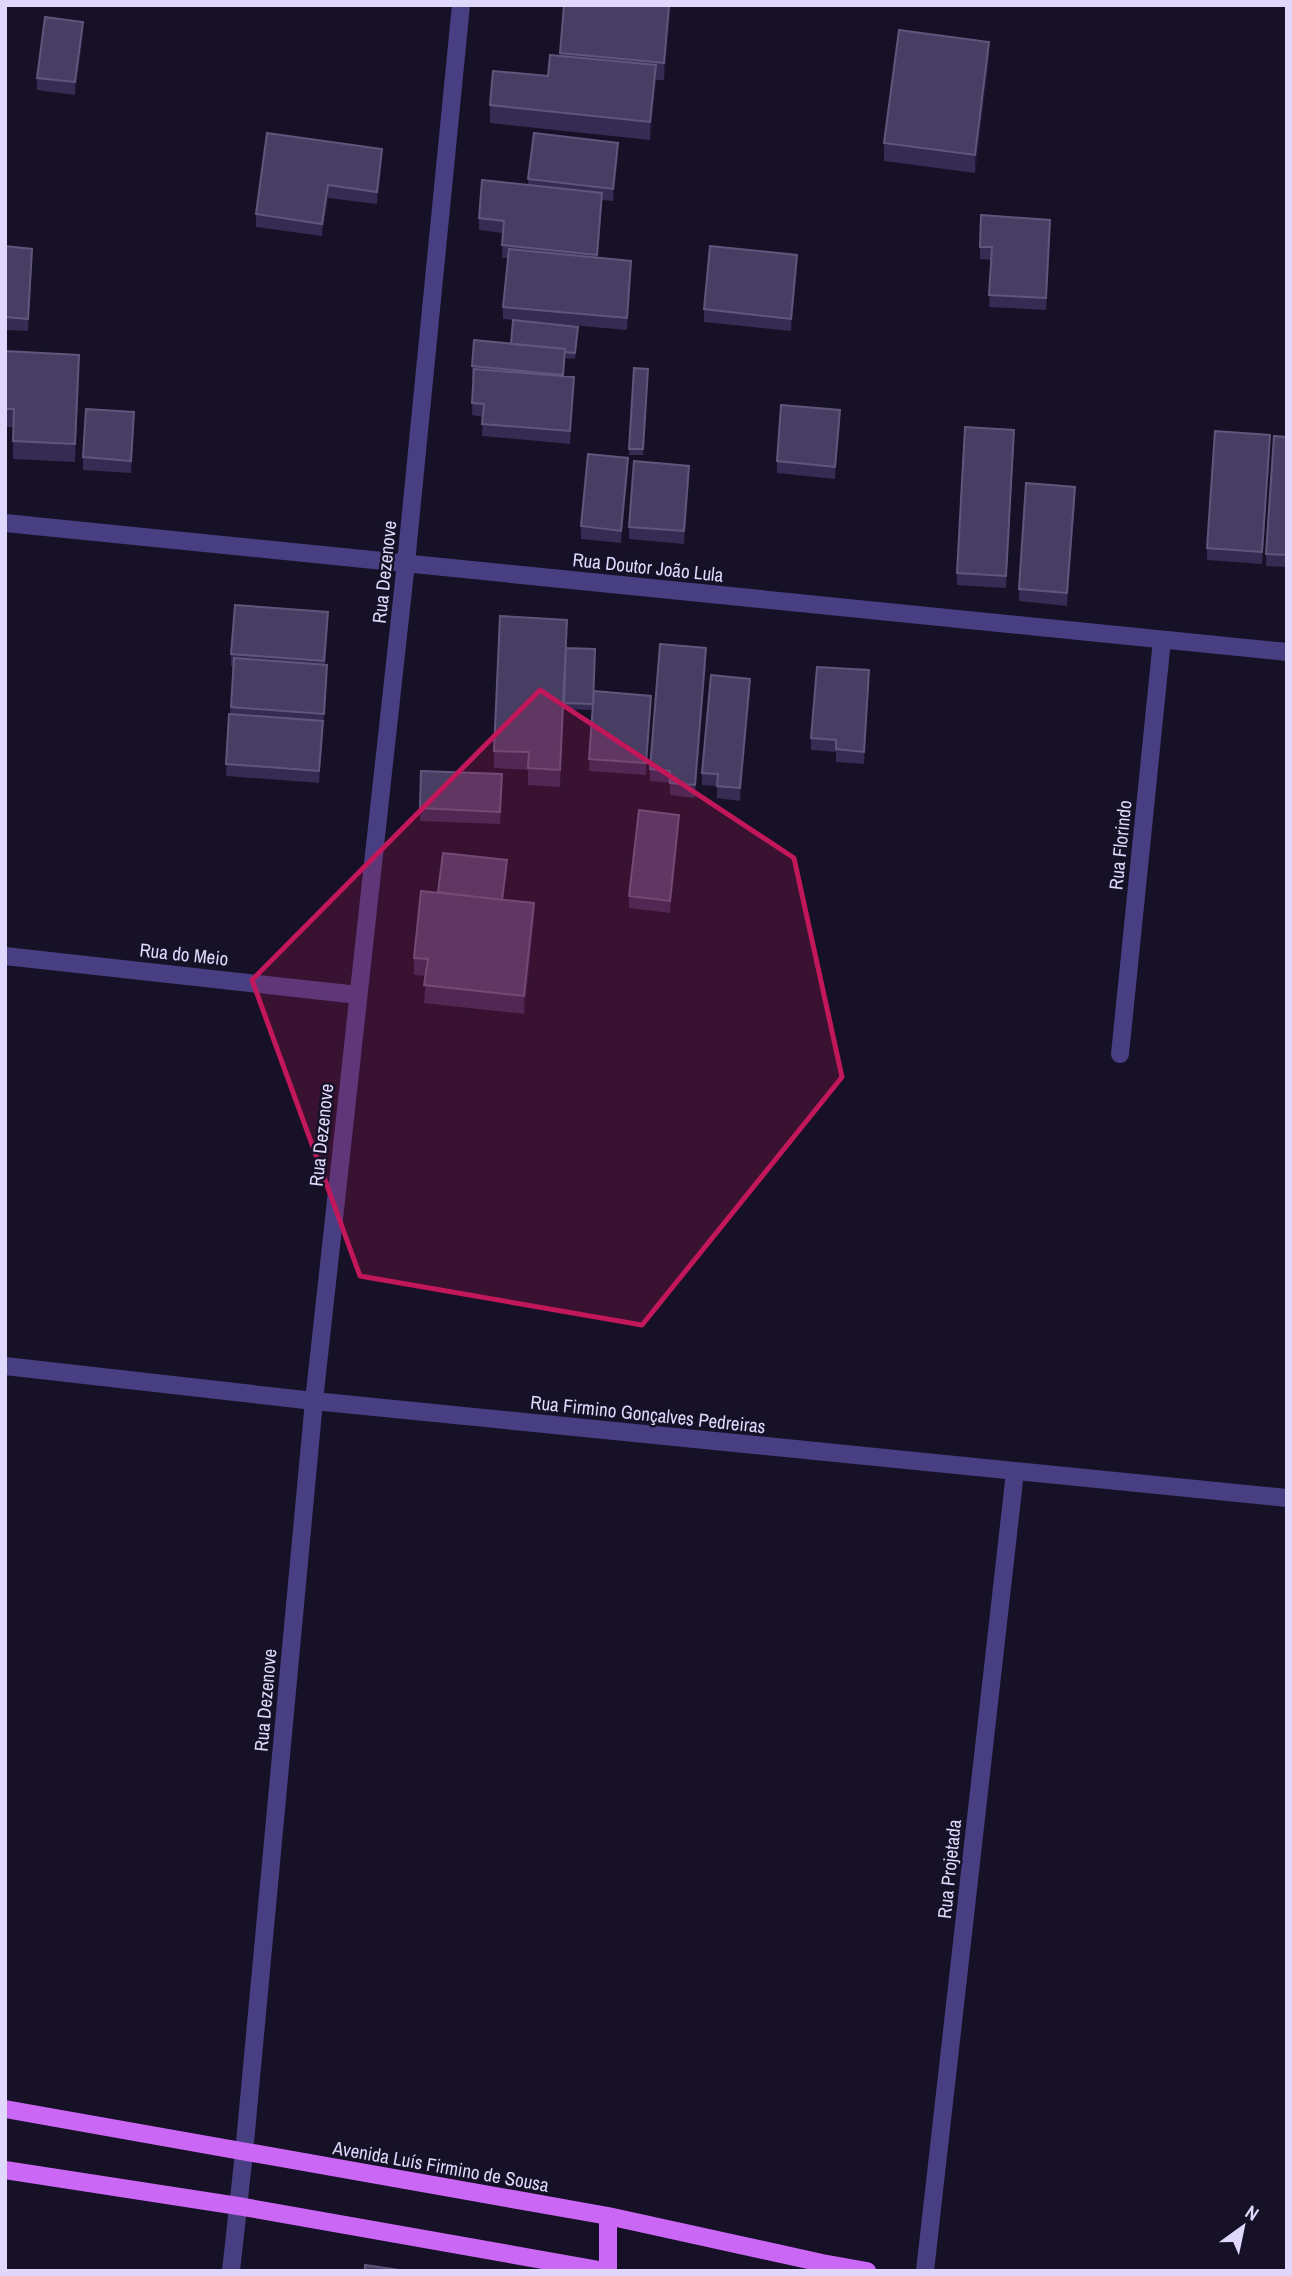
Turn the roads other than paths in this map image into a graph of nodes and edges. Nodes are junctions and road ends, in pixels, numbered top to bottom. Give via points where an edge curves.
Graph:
1 (461, 5) edge
2 (5, 523) edge
3 (407, 564) junction
4 (1162, 640) junction
5 (1287, 652) edge
6 (5, 956) edge
7 (358, 995) junction
8 (1120, 1054) dead end
9 (5, 1366) edge
10 (314, 1401) junction
11 (1015, 1472) junction
12 (1287, 1498) edge
13 (5, 2109) edge
14 (244, 2153) junction
15 (5, 2170) edge
16 (237, 2206) junction
17 (608, 2216) junction
18 (822, 2267) edge
19 (231, 2271) edge
20 (606, 2271) edge
21 (867, 2271) edge
22 (925, 2271) edge

1 - 3 street, Rua Dezenove
2 - 3 street, Rua Doutor João Lula
3 - 4 street, Rua Doutor João Lula
3 - 7 street, Rua Dezenove
4 - 5 street, Rua Doutor João Lula
4 - 8 street, Rua Florindo
6 - 7 street, Rua do Meio
7 - 10 street, Rua Dezenove
9 - 10 street, Rua Firmino Gonçalves Pedreiras
10 - 11 street, Rua Firmino Gonçalves Pedreiras
10 - 14 street, Rua Dezenove
11 - 12 street, Rua Firmino Gonçalves Pedreiras
11 - 22 street, Rua Projetada
13 - 14 main road, Avenida Luís Firmino de Sousa
14 - 16 street, Rua Dezenove
14 - 17 main road, Avenida Luís Firmino de Sousa
15 - 16 main road
16 - 19 street, Rua Dezenove
16 - 20 main road
17 - 18 main road, Avenida Luís Firmino de Sousa
17 - 20 main road
18 - 21 main road, Avenida Luís Firmino de Sousa

